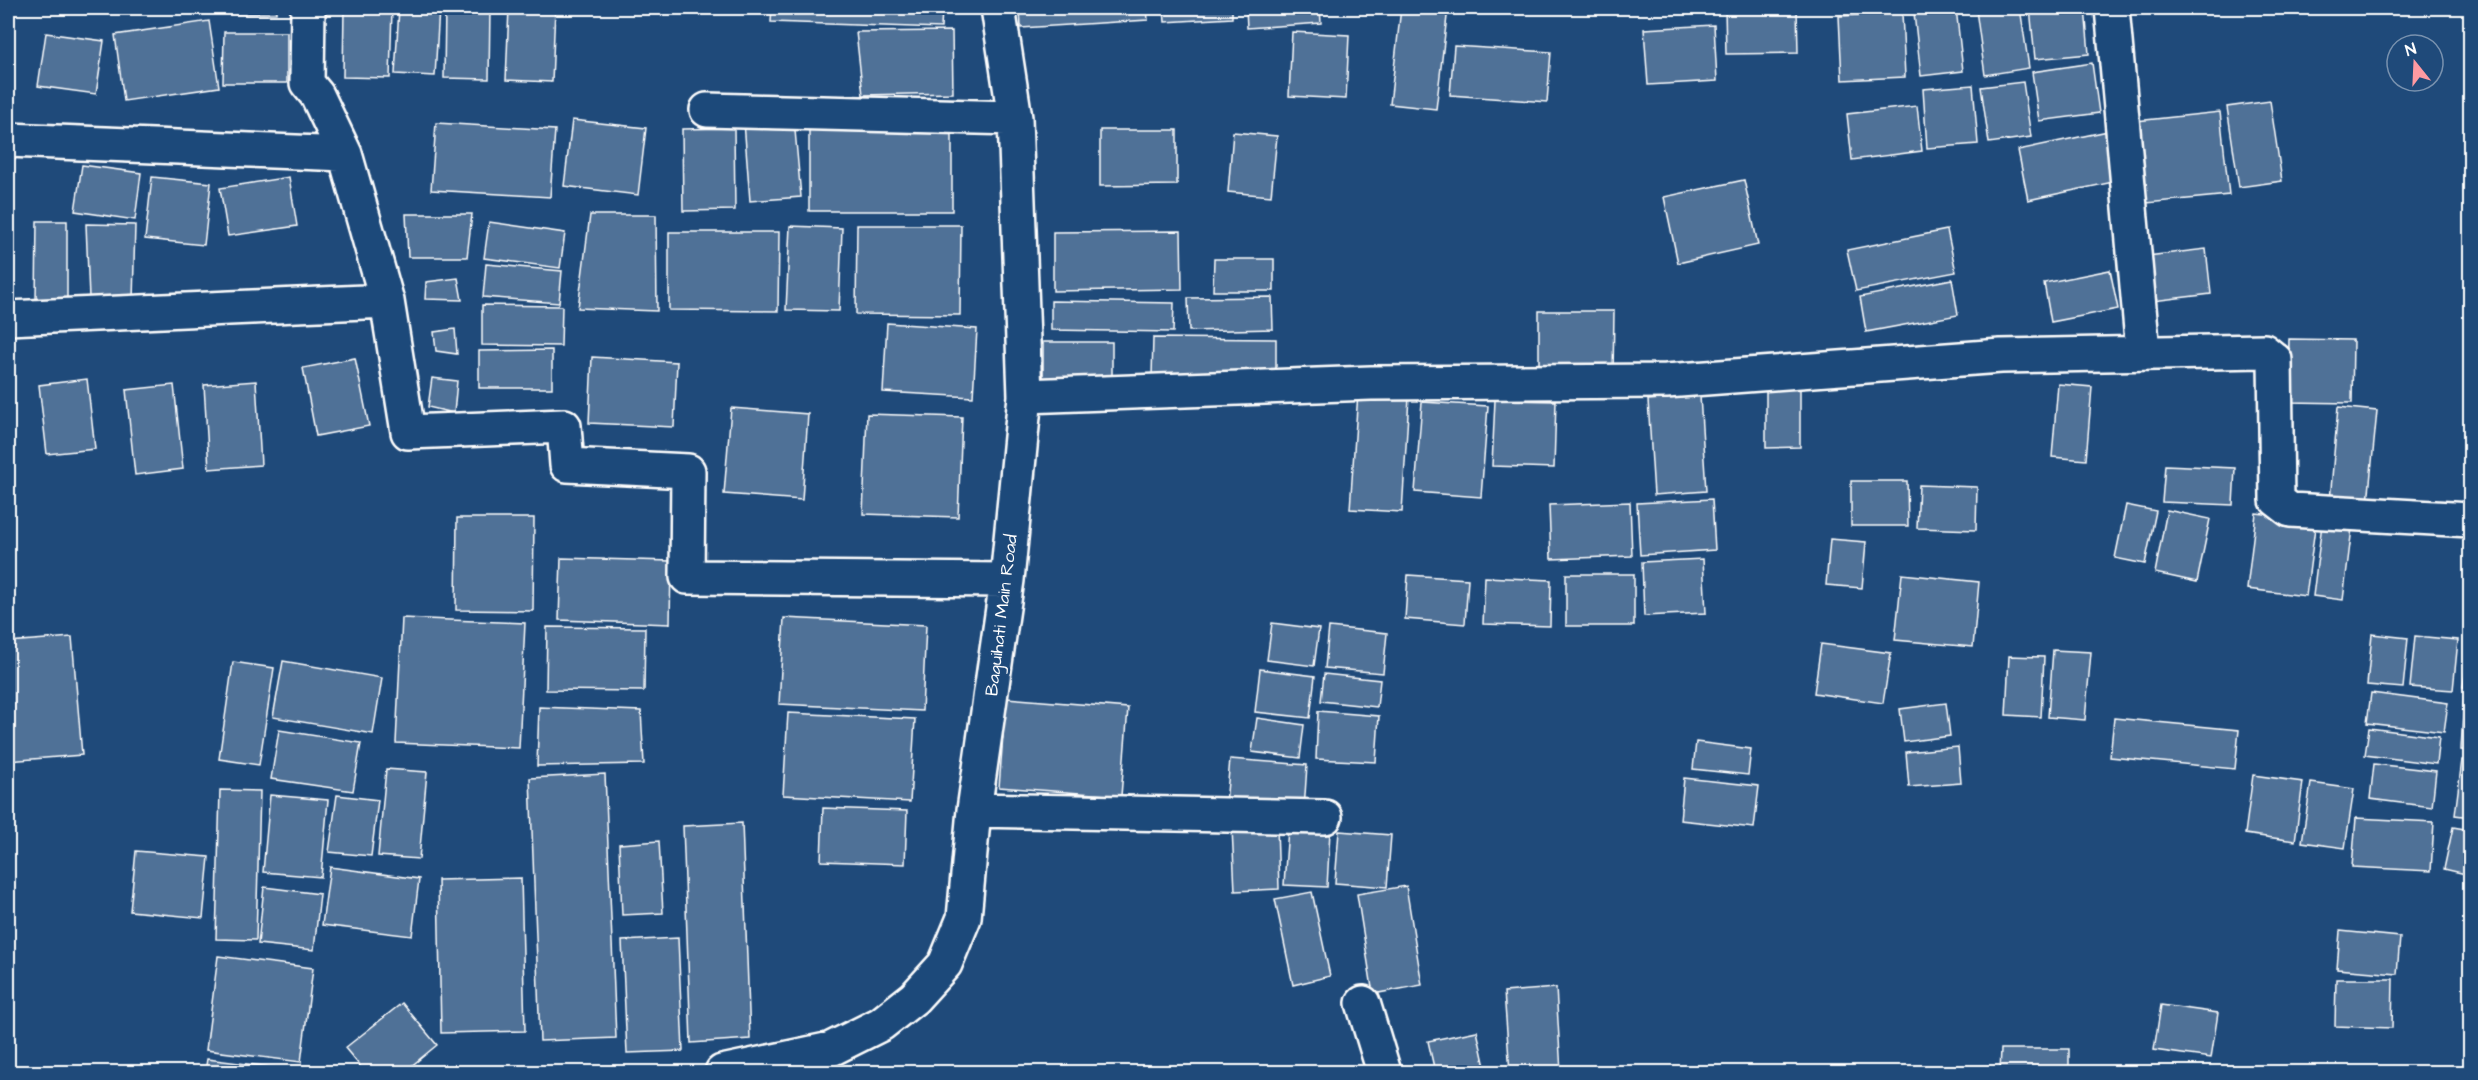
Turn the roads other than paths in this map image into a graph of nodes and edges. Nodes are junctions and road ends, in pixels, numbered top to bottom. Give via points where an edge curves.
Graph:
1 (308, 8) edge
2 (998, 8) edge
3 (2112, 8) edge
4 (706, 110) dead end
5 (1014, 118) junction
6 (8, 140) edge
7 (345, 154) junction
8 (387, 301) junction
9 (8, 318) edge
10 (2143, 352) junction
11 (1025, 396) junction
12 (2470, 520) edge
13 (1007, 580) junction
14 (974, 810) junction
15 (1325, 817) dead end
16 (1363, 1003) dead end
17 (722, 1072) edge
18 (1384, 1072) edge

1 - 7 street via 307,83 317,95
2 - 5 street, Baguihati Main Road
3 - 10 street
4 - 5 street
5 - 11 street, Baguihati Main Road
6 - 7 street
7 - 8 street
8 - 9 street
8 - 13 street via 408,432 564,426 567,465 688,471 687,577
10 - 11 street via 2001,356 1666,381 1371,383
10 - 12 street via 2264,351 2275,360 2277,500 2290,510
11 - 13 street, Baguihati Main Road
13 - 14 street, Baguihati Main Road
14 - 15 street
14 - 17 street, Baguihati Main Road via 964,918 945,964 914,998 881,1024 831,1049
16 - 18 street

